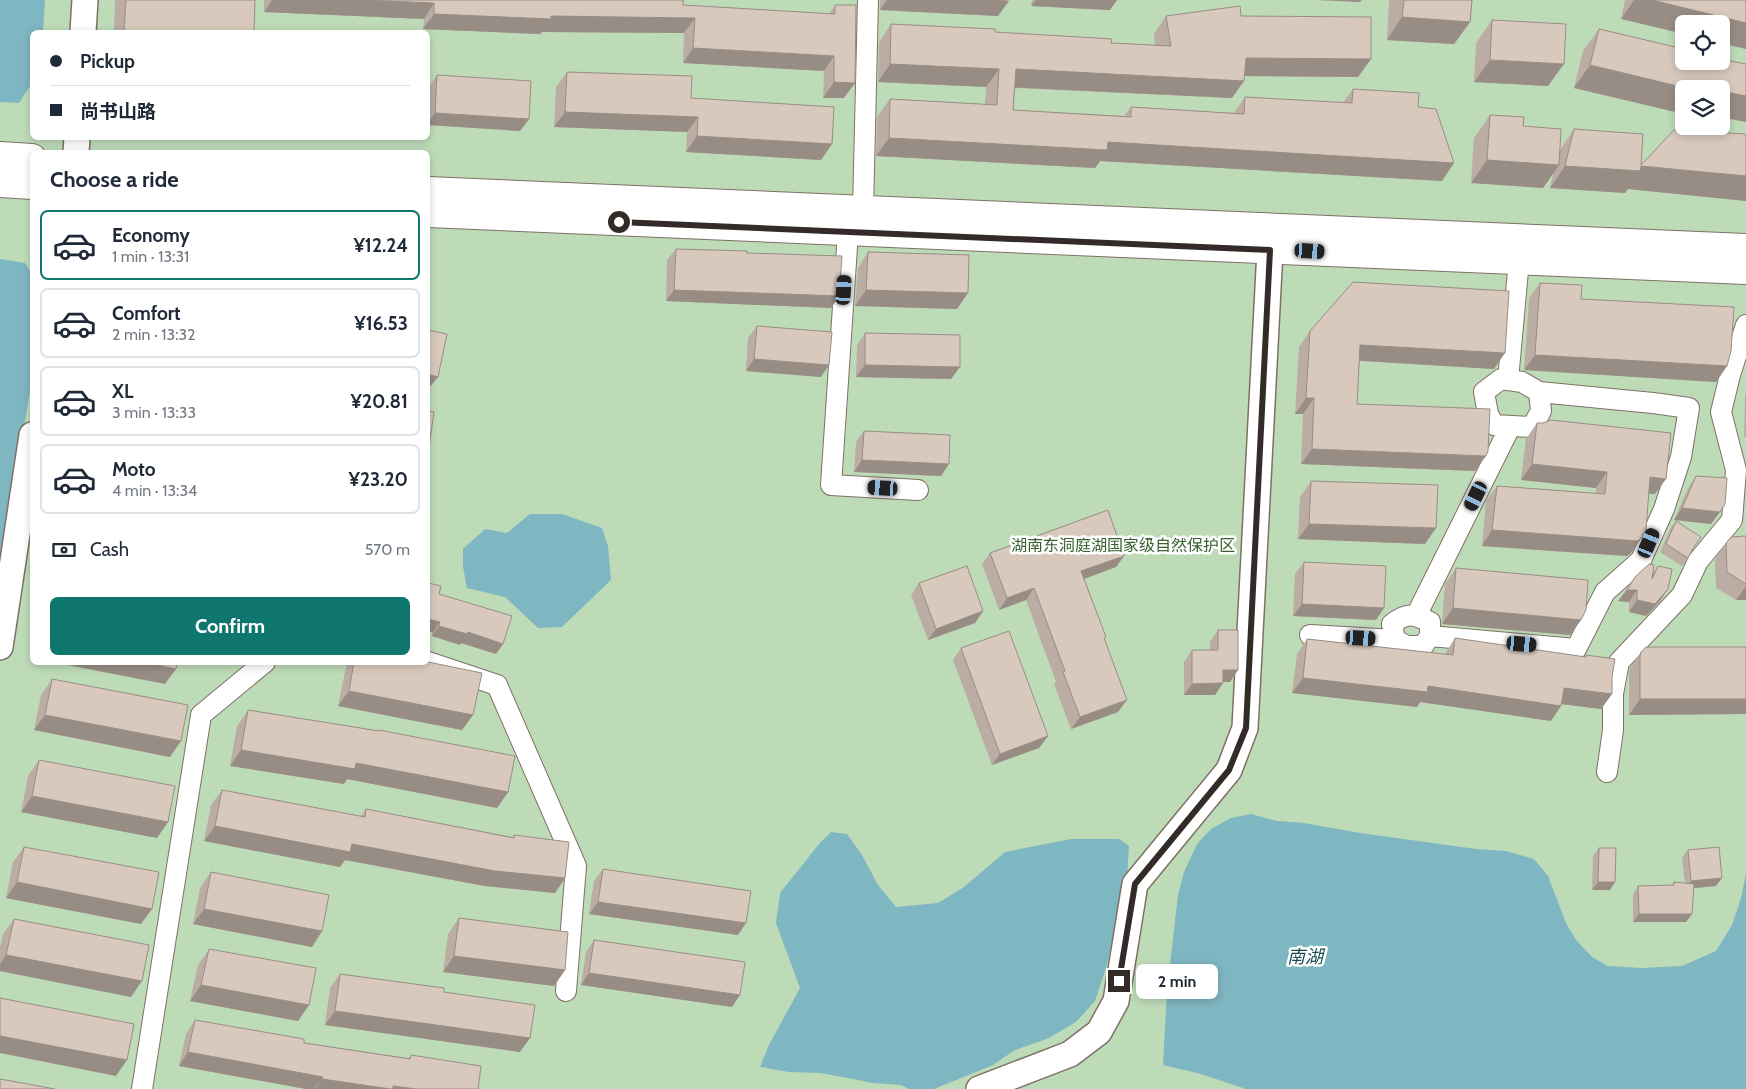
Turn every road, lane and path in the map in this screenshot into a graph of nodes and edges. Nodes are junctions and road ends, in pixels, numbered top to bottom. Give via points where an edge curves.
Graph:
1 (85, 0) edge
2 (868, 0) edge
3 (83, 30) edge
4 (0, 156) edge
5 (30, 158) edge
6 (430, 191) edge
7 (864, 210) junction
8 (430, 213) edge
9 (848, 232) junction
10 (1746, 248) edge
11 (1270, 250) junction
12 (1519, 260) junction
13 (1746, 270) edge
14 (1746, 325) edge
15 (1508, 380) junction
16 (1539, 392) junction
17 (1510, 427) junction
18 (30, 448) edge
19 (918, 490) dead end
20 (1416, 616) junction
21 (1310, 635) dead end
22 (1430, 636) junction
23 (1395, 640) junction
24 (0, 647) edge
25 (430, 663) edge
26 (260, 665) edge
27 (1607, 772) dead end
28 (566, 991) dead end
29 (142, 1089) edge
30 (980, 1089) edge

1 - 3 street
2 - 7 street
4 - 5 main road
6 - 7 main road
7 - 10 main road
8 - 9 main road
9 - 11 main road
9 - 19 street via 831,485
11 - 12 main road
11 - 30 street via 1246,728 1229,770 1135,884 1116,1001 1099,1032 1070,1054
12 - 13 main road
12 - 15 street
14 - 27 street via 1722,412 1736,470 1732,520 1698,561 1682,595 1619,662
15 - 16 street via 1522,382
15 - 17 street via 1501,380 1484,392 1488,414 1494,425
16 - 17 street via 1542,411 1532,427
16 - 22 street via 1689,408 1681,457 1664,509 1641,560 1605,592 1576,649
17 - 20 street
18 - 24 street
20 - 22 street via 1430,622
20 - 23 street via 1402,616 1392,624
21 - 23 street
22 - 23 street via 1423,646 1407,646
25 - 28 street via 498,685 576,866
26 - 29 street via 200,714

